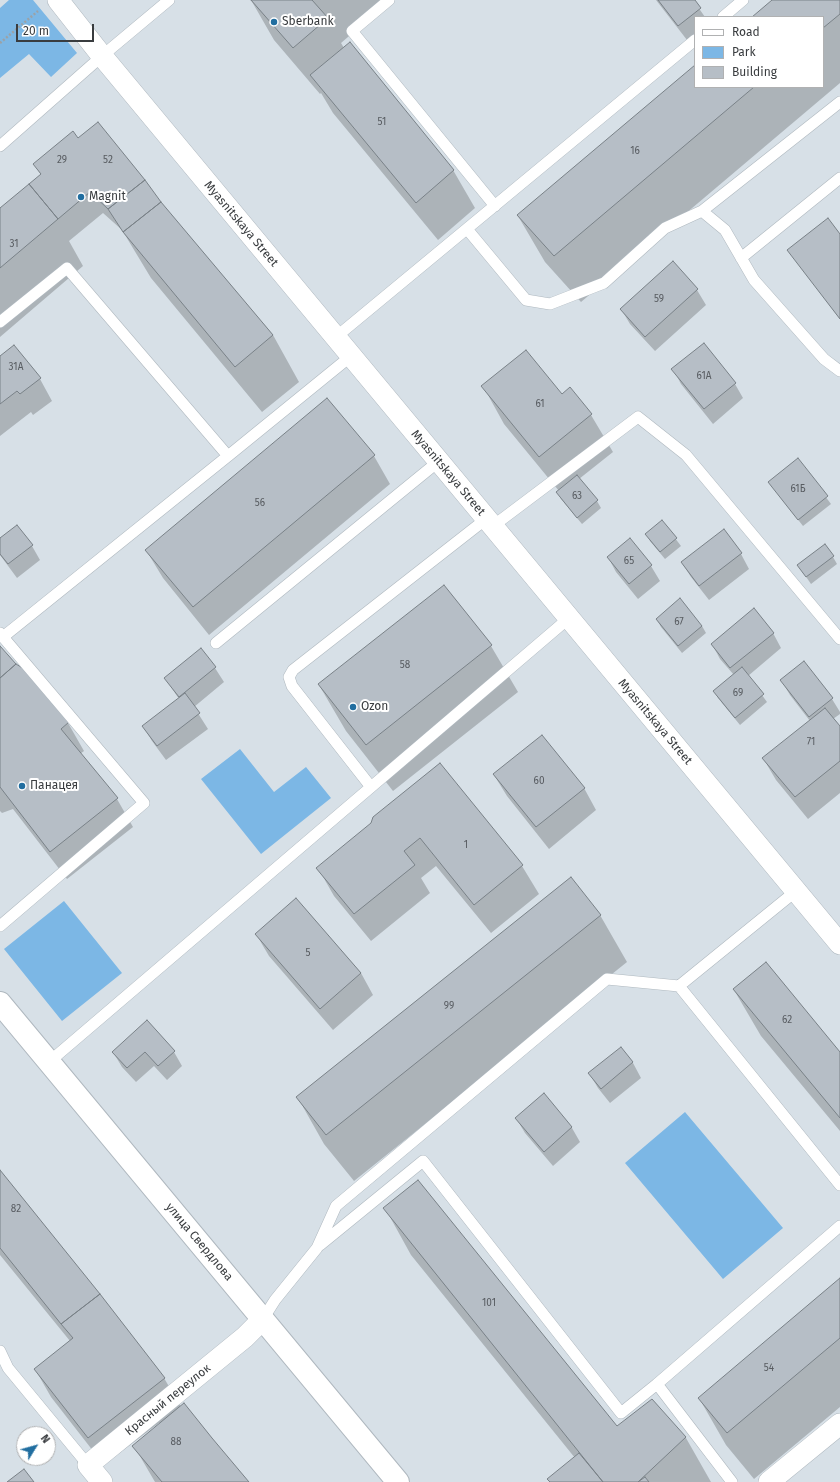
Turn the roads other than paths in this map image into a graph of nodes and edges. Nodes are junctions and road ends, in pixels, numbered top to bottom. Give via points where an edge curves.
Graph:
1 (58, 0) edge
2 (170, 0) edge
3 (389, 0) edge
4 (743, 0) edge
5 (724, 16) edge
6 (694, 41) edge
7 (102, 56) junction
8 (840, 102) edge
9 (0, 146) edge
10 (840, 178) edge
11 (495, 206) junction
12 (702, 211) junction
13 (467, 229) junction
14 (741, 258) junction
15 (0, 322) edge
16 (336, 338) junction
17 (350, 356) junction
18 (840, 371) edge
19 (228, 456) junction
20 (439, 461) junction
21 (489, 522) junction
22 (569, 618) junction
23 (1, 635) edge
24 (840, 639) edge
25 (216, 643) dead end
26 (371, 787) junction
27 (796, 891) junction
28 (0, 926) edge
29 (840, 944) edge
30 (679, 986) junction
31 (0, 1003) edge
32 (49, 1062) junction
33 (840, 1185) edge
34 (840, 1226) edge
35 (316, 1248) junction
36 (263, 1319) junction
37 (0, 1351) edge
38 (657, 1384) junction
39 (840, 1424) edge
40 (88, 1465) junction
41 (102, 1482) edge
42 (398, 1482) edge
43 (732, 1482) edge
44 (769, 1482) edge

1 - 7 street, Myasnitskaya Street
2 - 7 lane
3 - 11 lane via 352,31
4 - 5 lane
6 - 11 lane
7 - 9 lane
7 - 16 street, Myasnitskaya Street
8 - 12 lane
10 - 14 lane
11 - 13 lane
12 - 13 lane via 665,228 604,283 550,304 526,300
12 - 14 lane via 724,230
13 - 16 lane
14 - 18 lane via 759,286 824,359
15 - 19 lane via 67,268
16 - 17 street, Myasnitskaya Street
17 - 19 lane
17 - 20 street, Myasnitskaya Street
19 - 23 lane
20 - 21 street, Myasnitskaya Street
20 - 25 lane
21 - 22 street, Myasnitskaya Street
21 - 24 lane via 638,417 686,455
21 - 26 lane via 293,670 289,677 292,686
22 - 26 lane
22 - 27 street, Myasnitskaya Street
23 - 28 lane via 144,803
26 - 32 lane
27 - 29 street, Myasnitskaya Street
27 - 30 lane
30 - 33 lane
30 - 35 lane via 608,979 336,1206
31 - 32 street, улица Свердлова
32 - 36 street, улица Свердлова
34 - 38 lane
35 - 36 lane
35 - 38 lane via 423,1161 621,1413
36 - 40 street, Красный переулок via 245,1337
36 - 42 street, улица Свердлова
37 - 40 lane via 8,1368
38 - 43 lane
39 - 44 street
40 - 41 street

